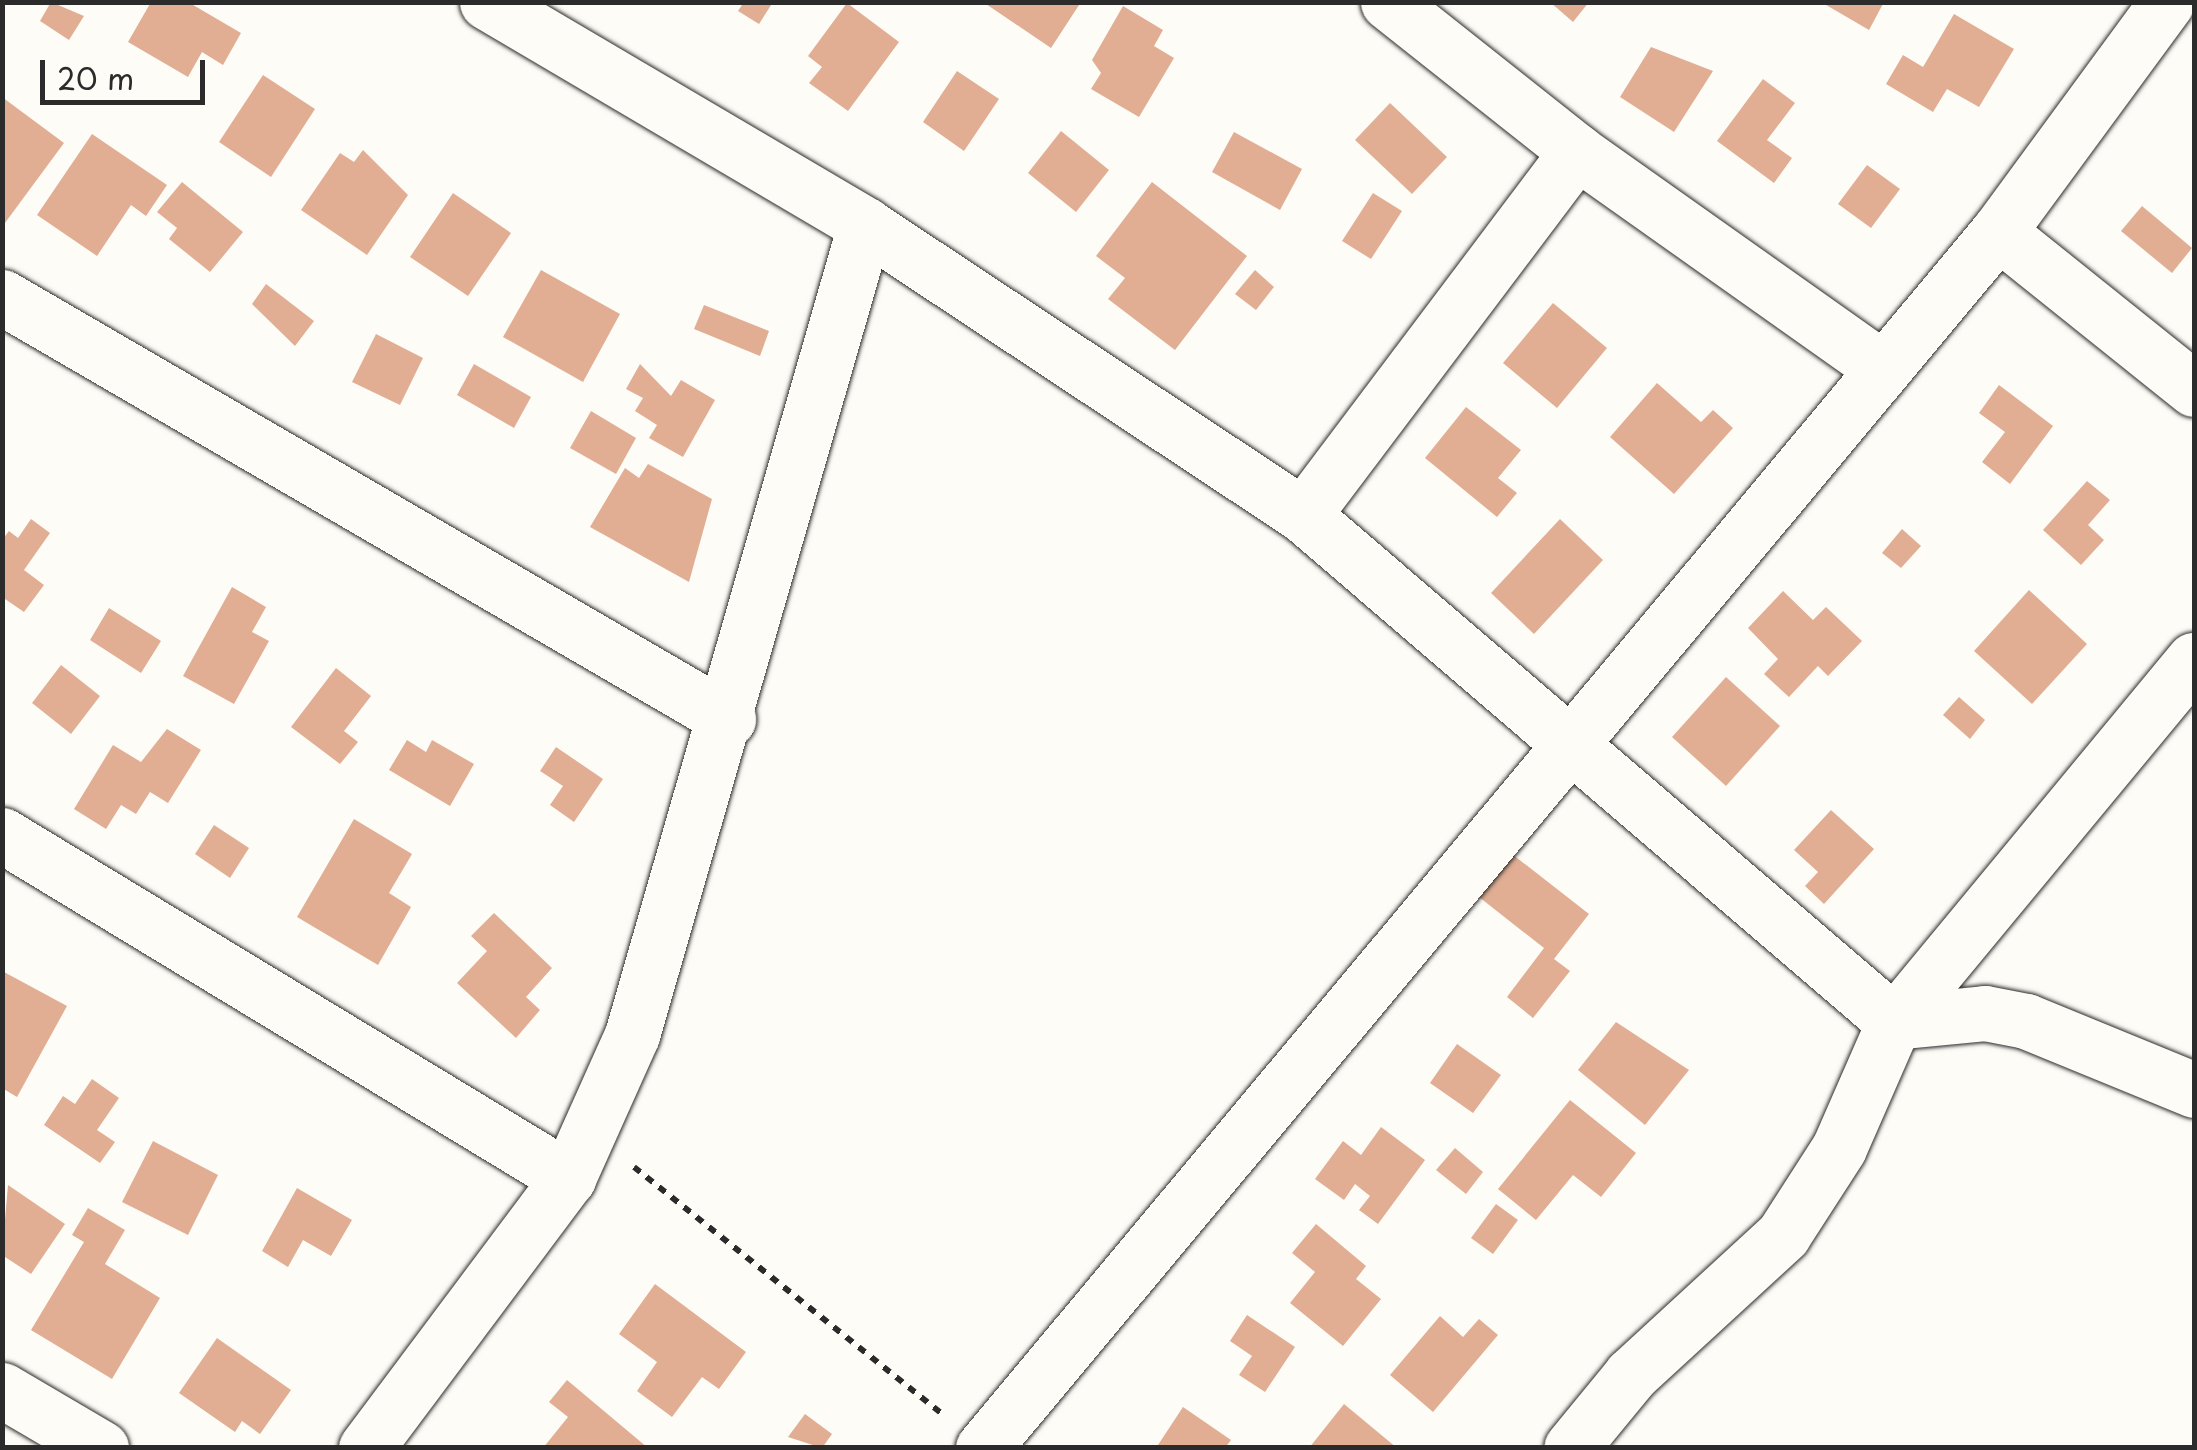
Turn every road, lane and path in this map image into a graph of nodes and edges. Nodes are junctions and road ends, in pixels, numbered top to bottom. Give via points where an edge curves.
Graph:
1 (488, 2) edge
2 (1388, 2) edge
3 (2143, 10) edge
4 (1577, 152) junction
5 (865, 225) junction
6 (1998, 232) junction
7 (2, 297) edge
8 (1881, 368) junction
9 (2194, 389) edge
10 (1303, 515) junction
11 (2194, 660) edge
12 (728, 720) junction
13 (1566, 739) junction
14 (2, 836) edge
15 (1894, 1022) junction
16 (2194, 1090) edge
17 (579, 1155) junction
18 (2, 1390) edge
19 (983, 1447) edge
20 (100, 1448) edge
21 (366, 1448) edge
22 (1571, 1448) edge

1 - 5 street
2 - 4 street
3 - 6 street
4 - 8 street
4 - 10 street
5 - 10 street
5 - 12 street
6 - 8 street
6 - 9 street
7 - 12 street
8 - 13 street
10 - 13 street
11 - 15 street
12 - 17 street via 668,932
13 - 15 street
13 - 19 street
14 - 17 street
15 - 16 street via 1985,1013 2026,1021
15 - 22 street via 1840,1148 1783,1235 1631,1375
17 - 19 path
17 - 21 street
18 - 20 street

